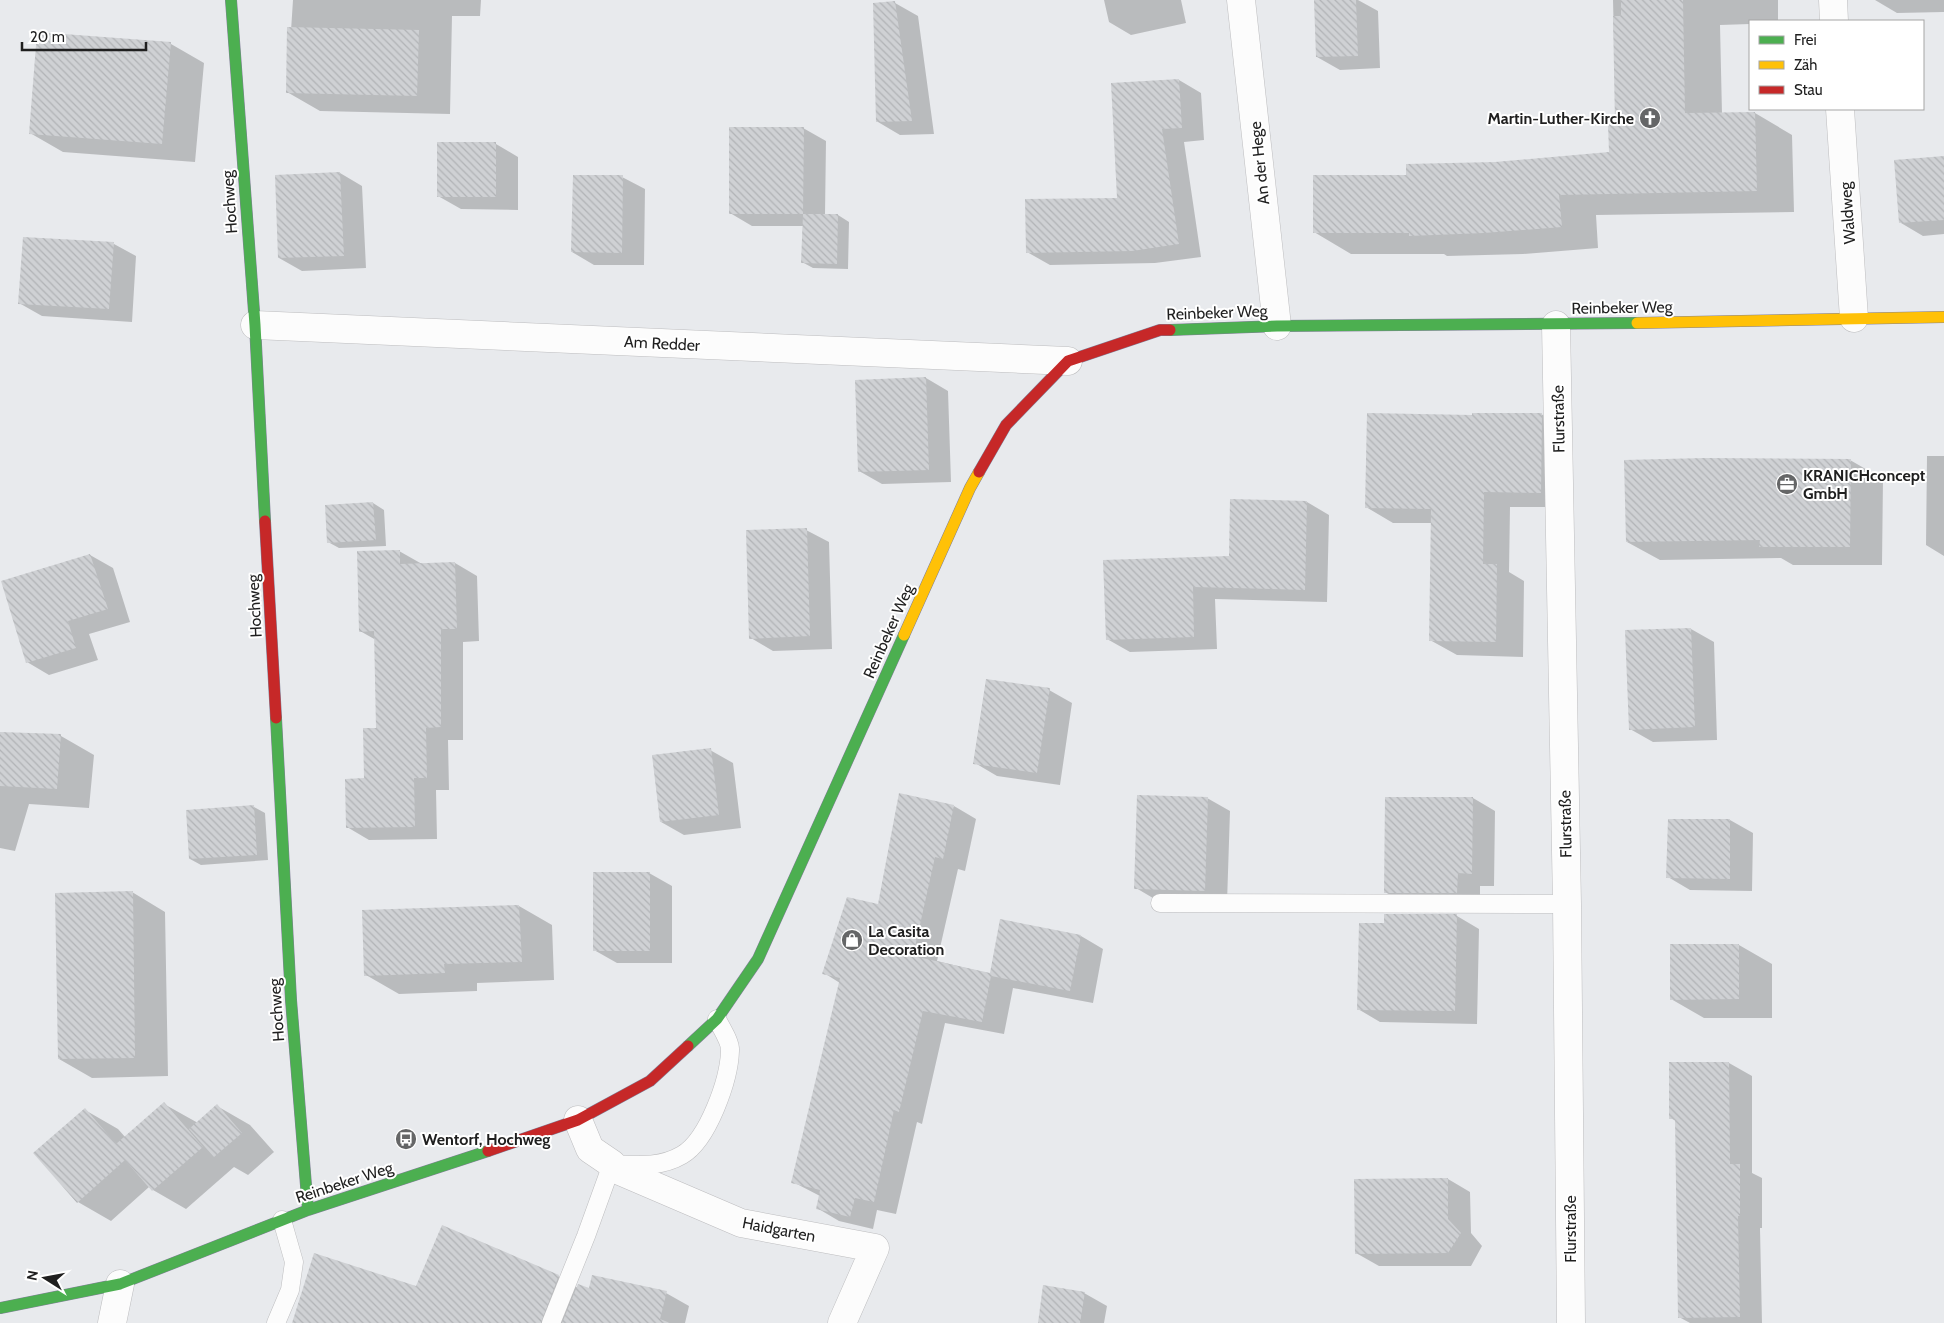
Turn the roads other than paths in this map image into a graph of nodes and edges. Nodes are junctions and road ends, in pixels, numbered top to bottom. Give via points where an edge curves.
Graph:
1 (231, 0) edge
2 (1241, 0) edge
3 (1833, 0) edge
4 (1834, 20) edge
5 (1840, 110) edge
6 (1854, 318) junction
7 (1944, 318) edge
8 (255, 325) junction
9 (1556, 325) junction
10 (1277, 326) junction
11 (1068, 361) junction
12 (1160, 903) dead end
13 (1567, 904) junction
14 (717, 1019) junction
15 (578, 1120) junction
16 (612, 1164) junction
17 (308, 1210) junction
18 (282, 1220) junction
19 (120, 1284) junction
20 (0, 1308) edge
21 (112, 1323) edge
22 (276, 1323) edge
23 (551, 1323) edge
24 (842, 1323) edge
25 (1570, 1323) edge

1 - 8 main road, Hochweg
2 - 10 street, An der Hege
3 - 4 street
5 - 6 street, Waldweg
6 - 7 main road, Reinbeker Weg
6 - 9 main road, Reinbeker Weg
8 - 11 street, Am Redder
8 - 17 main road, Hochweg via 291,1000
9 - 10 main road, Reinbeker Weg
9 - 13 street, Flurstraße
10 - 11 main road, Reinbeker Weg via 1160,330
11 - 14 main road, Reinbeker Weg via 1006,425 970,488 758,959
12 - 13 lane
13 - 25 street, Flurstraße
14 - 15 main road, Reinbeker Weg via 650,1081
14 - 16 lane via 731,1049 722,1092 706,1130 683,1155 656,1166
15 - 16 street, Haidgarten via 590,1149
15 - 17 main road, Reinbeker Weg
16 - 23 lane
16 - 24 street, Haidgarten via 615,1169 742,1223 875,1248
17 - 18 main road, Reinbeker Weg
18 - 19 main road, Reinbeker Weg
18 - 22 lane via 294,1262 290,1290
19 - 20 main road, Reinbeker Weg
19 - 21 street

